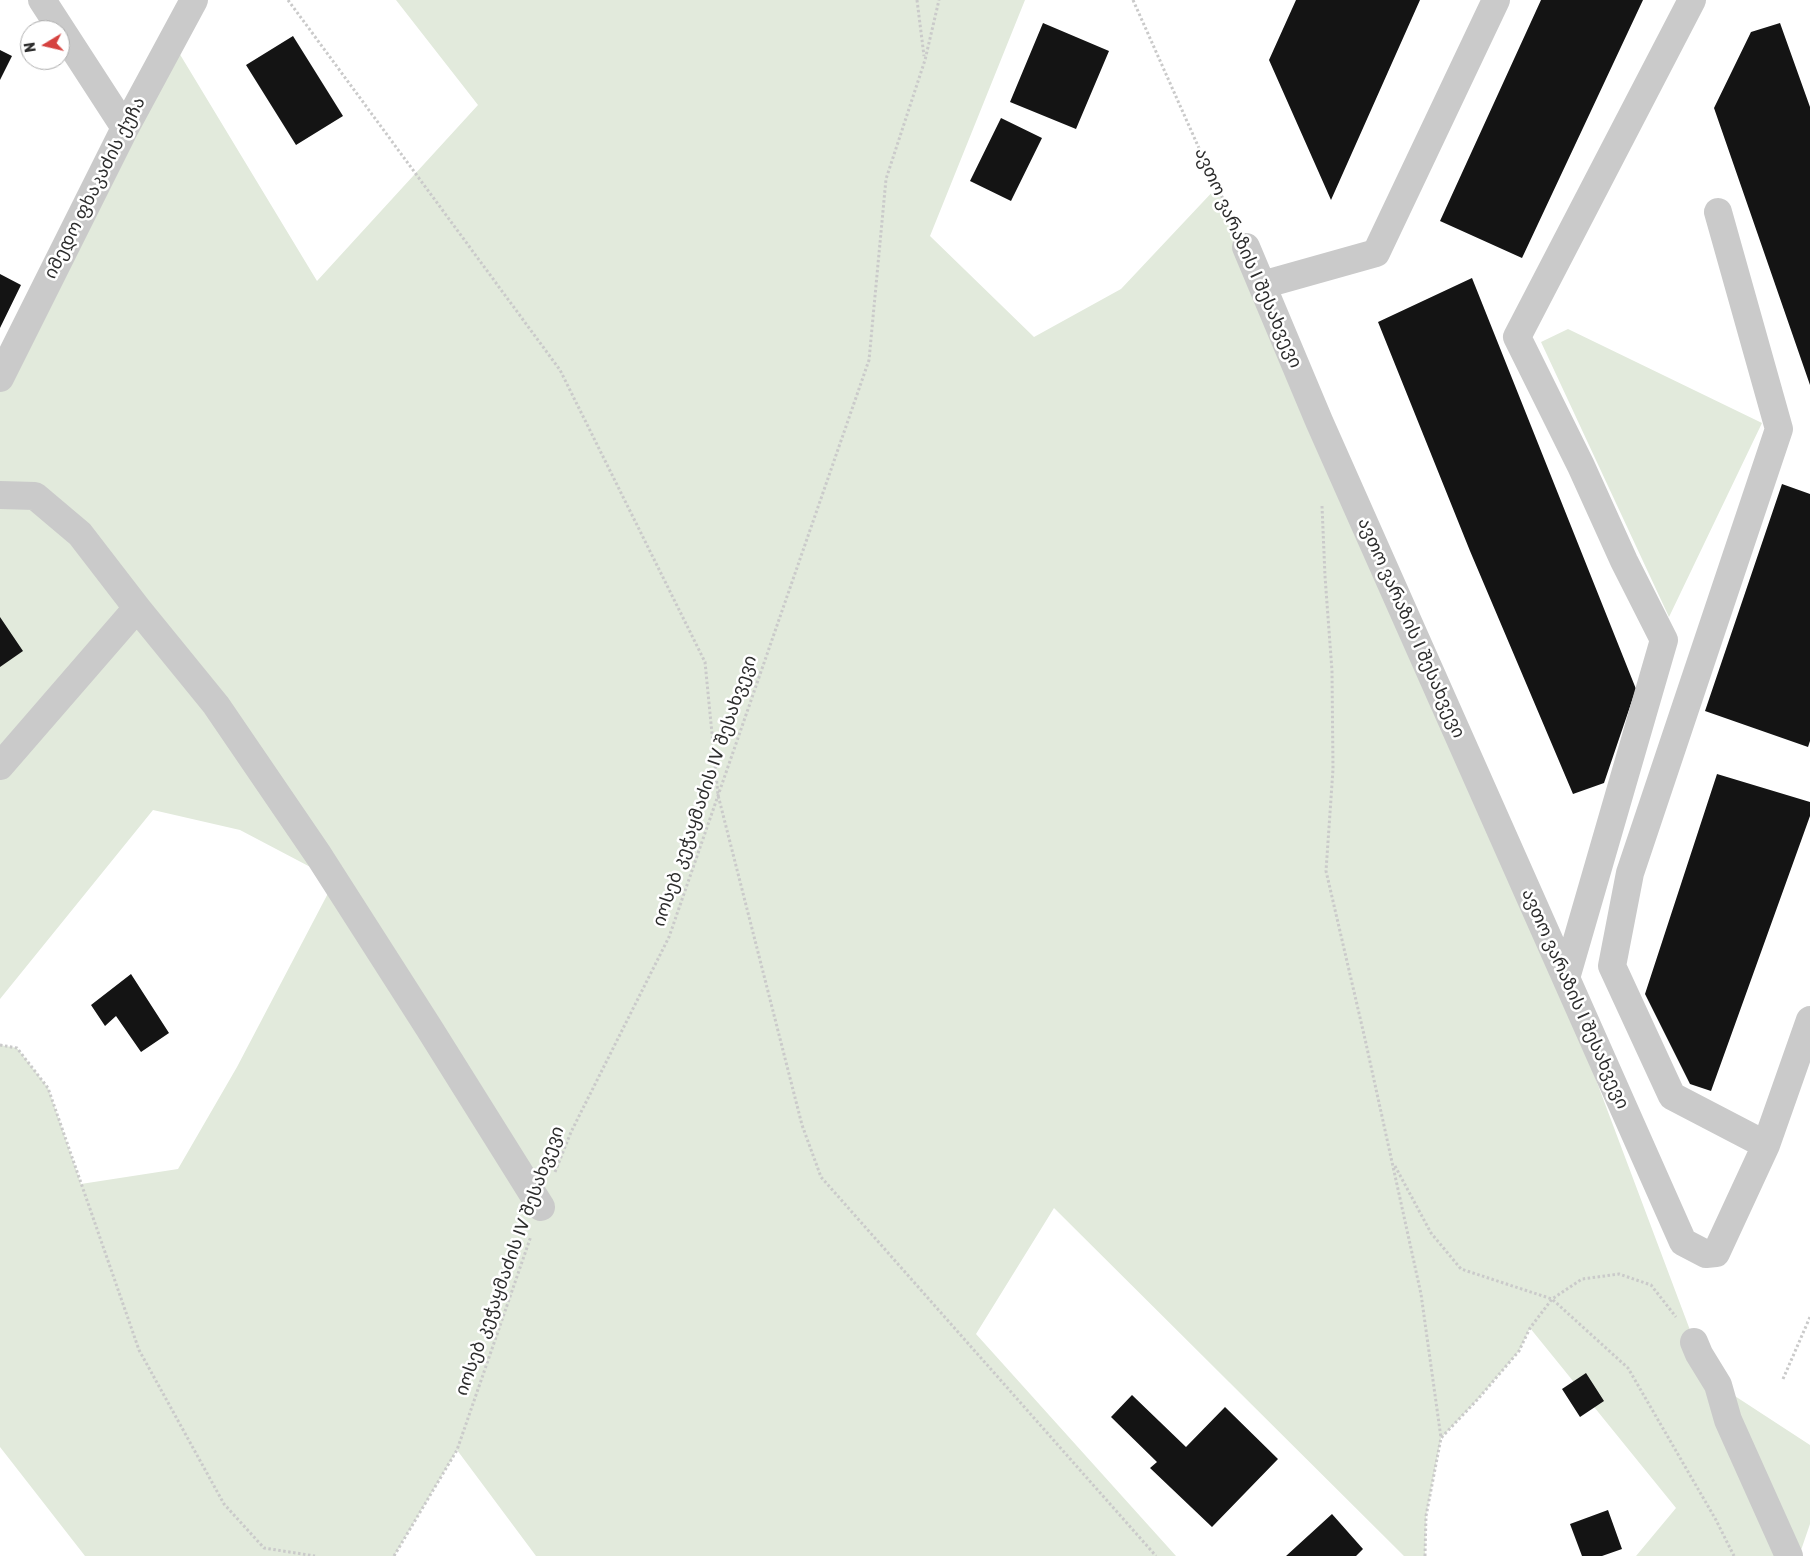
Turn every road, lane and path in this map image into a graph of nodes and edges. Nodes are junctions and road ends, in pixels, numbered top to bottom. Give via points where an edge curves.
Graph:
1 (42, 0) edge
2 (194, 0) edge
3 (288, 0) edge
4 (917, 0) edge
5 (939, 0) edge
6 (1133, 0) edge
7 (1496, 0) edge
8 (1692, 0) edge
9 (925, 60) junction
10 (125, 128) junction
11 (1718, 212) dead end
12 (1246, 247) joint
13 (1262, 285) junction
14 (0, 378) edge
15 (0, 495) edge
16 (1322, 498) dead end
17 (137, 608) junction
18 (0, 766) edge
19 (718, 795) junction
20 (1566, 978) junction
21 (1810, 1020) edge
22 (0, 1045) edge
23 (1766, 1145) junction
24 (1392, 1162) junction
25 (540, 1207) junction
26 (1552, 1299) junction
27 (1810, 1317) edge
28 (1694, 1342) joint
29 (1783, 1378) dead end
30 (1442, 1438) junction
31 (315, 1556) edge
32 (394, 1556) edge
33 (1156, 1556) edge
34 (1425, 1556) edge
35 (1734, 1556) edge
36 (1789, 1556) edge

1 - 10 street
2 - 10 street, იმედო ფხაკაძის ქუჩა
3 - 19 path via 560,370 705,662
4 - 9 path
5 - 9 path, იოსებ კეჭაყმაძის IV შესახვევი
6 - 12 path, ავთო ვარაზის I შესახვევი
7 - 13 street via 1376,253
8 - 20 street via 1517,337 1664,640
9 - 19 path, იოსებ კეჭაყმაძის IV შესახვევი via 886,180 869,360
10 - 14 street, იმედო ფხაკაძის ქუჩა
11 - 23 street via 1779,429 1630,873 1612,966 1672,1096
12 - 13 street, ავთო ვარაზის I შესახვევი
13 - 20 street, ავთო ვარაზის I შესახვევი
15 - 17 street via 35,496 80,534
16 - 24 path via 1332,670 1333,769 1326,871
17 - 18 street
17 - 25 street via 216,705 319,856
19 - 25 path, იოსებ კეჭაყმაძის IV შესახვევი via 669,937 571,1132
19 - 33 path via 802,1125 821,1177
20 - 23 street, ავთო ვარაზის I შესახვევი via 1683,1242 1706,1254 1716,1253
21 - 23 street
22 - 31 path via 17,1048 48,1088 139,1350 224,1504 264,1548
24 - 26 path via 1431,1233 1461,1269
24 - 30 path via 1421,1294
25 - 32 path, იოსებ კეჭაყმაძის IV შესახვევი via 457,1450
26 - 28 path via 1582,1279 1619,1274 1650,1285
26 - 30 path via 1530,1328 1519,1351
26 - 35 path via 1628,1368
27 - 29 path
28 - 36 street via 1718,1385 1728,1420
30 - 34 path via 1426,1516

